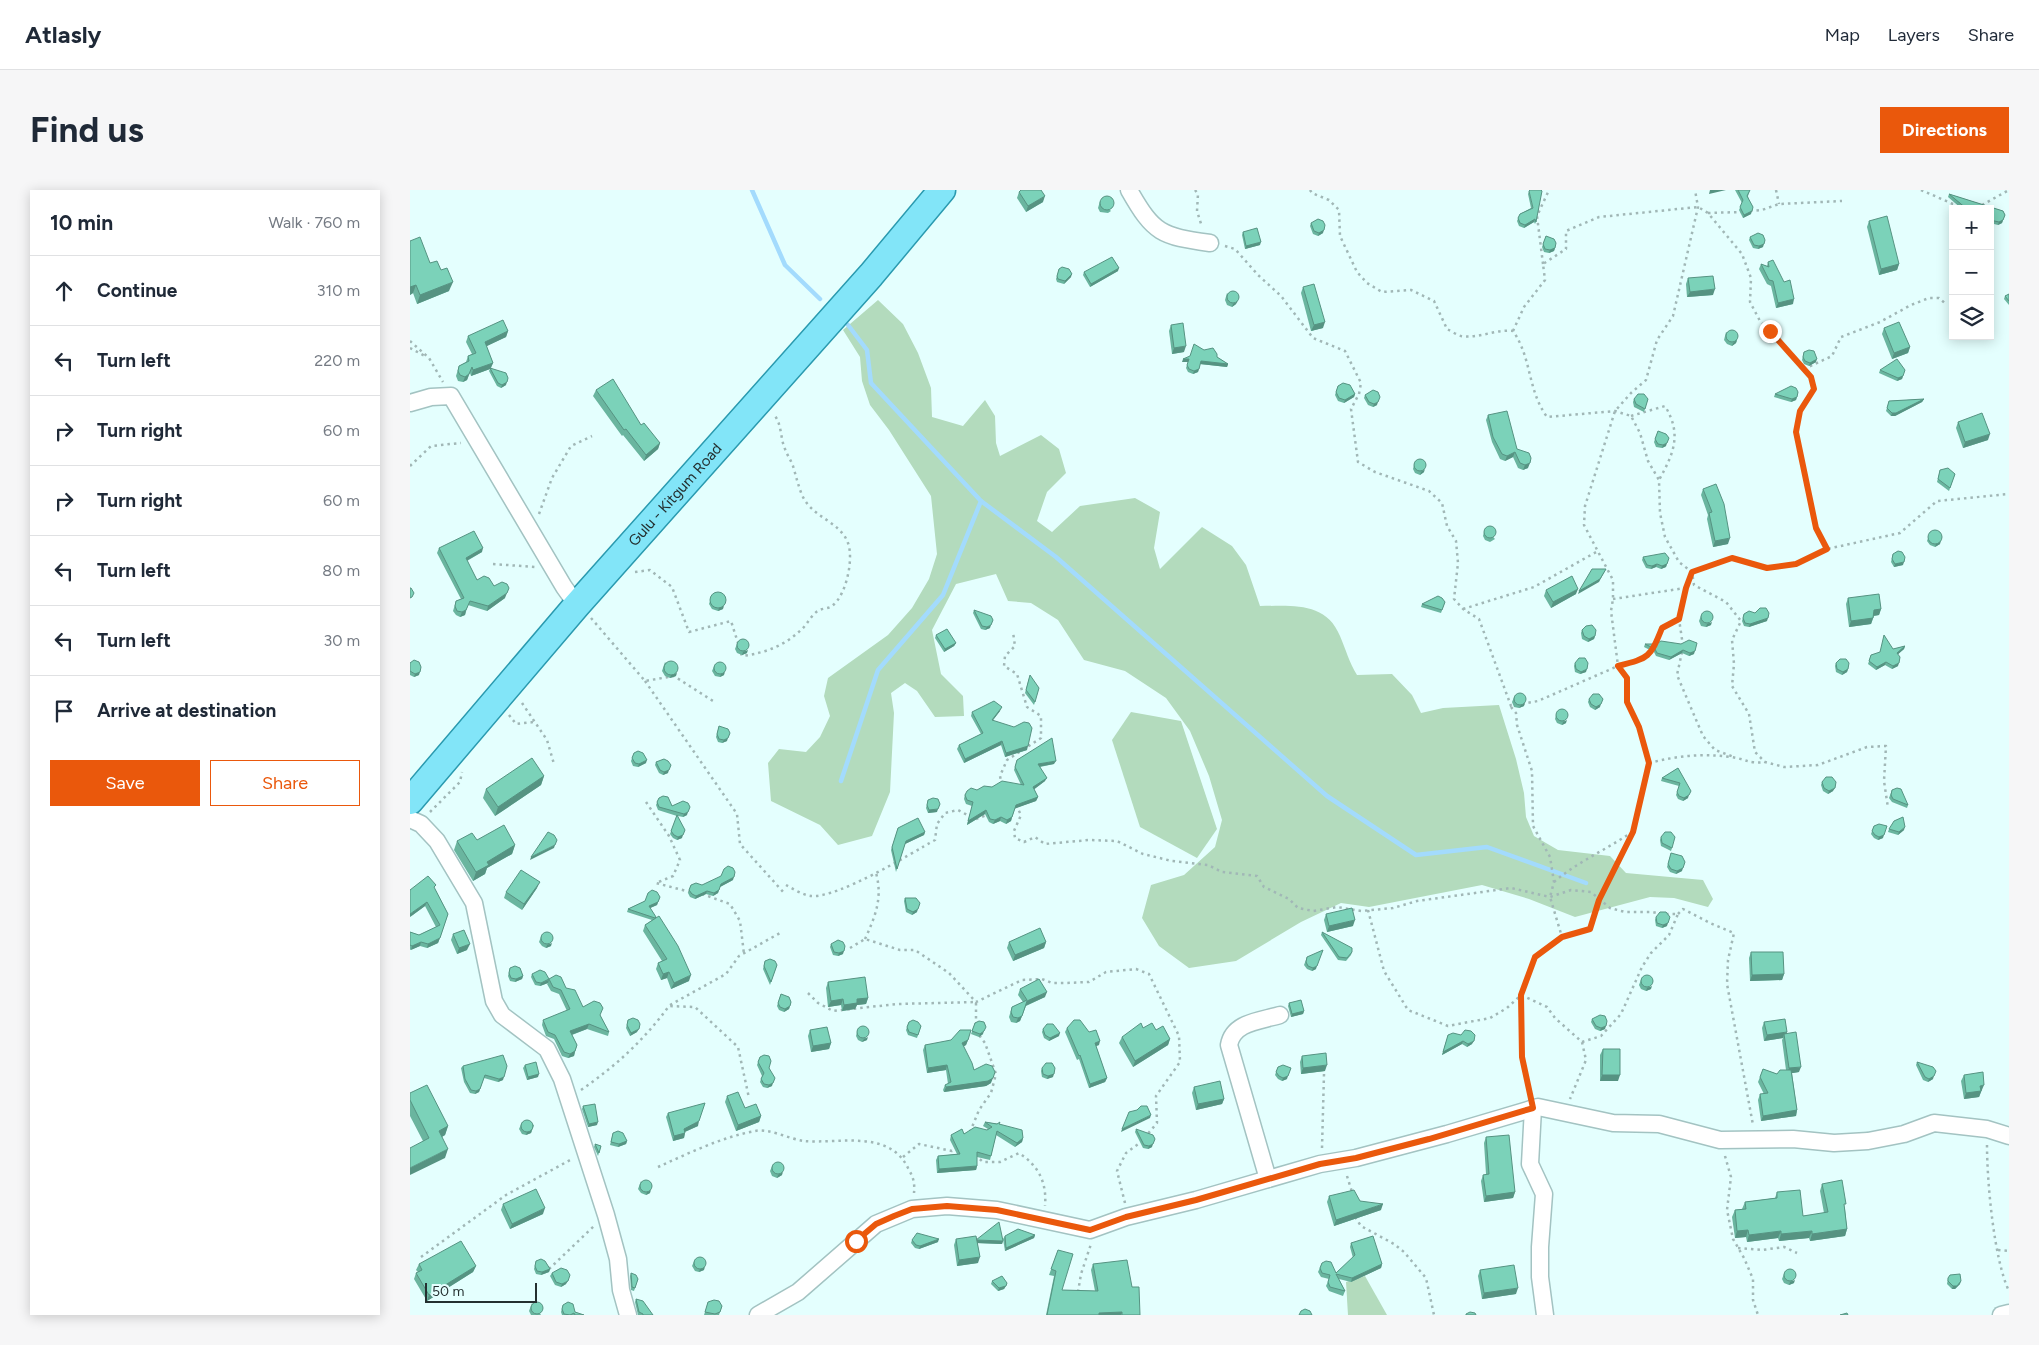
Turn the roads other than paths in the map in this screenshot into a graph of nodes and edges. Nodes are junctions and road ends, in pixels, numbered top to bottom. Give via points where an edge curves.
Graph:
1 (942, 190) edge
2 (1129, 190) edge
3 (1210, 243) road end
4 (410, 403) edge
5 (577, 605) junction
6 (410, 801) edge
7 (410, 819) edge
8 (1280, 1015) dead end
9 (1533, 1108) junction
10 (2009, 1136) edge
11 (1268, 1179) junction
12 (2009, 1313) edge
13 (628, 1315) edge
14 (758, 1315) edge
15 (1545, 1315) edge
16 (2001, 1315) edge

1 - 5 main road, Gulu - Kitgum Road via 871,275
2 - 3 street via 1139,208 1159,231 1171,237
4 - 5 street via 451,396
5 - 6 main road, Gulu - Kitgum Road
7 - 13 street via 421,824 437,841 474,903 494,1002 502,1015 547,1049 570,1098 618,1259
8 - 11 street via 1240,1026 1231,1036 1229,1045
9 - 10 street via 1614,1123 1659,1124 1720,1140 1868,1141 1904,1134 1934,1123 1987,1129
9 - 11 street via 1365,1156 1320,1164
9 - 15 street via 1530,1164 1544,1194 1540,1262
11 - 14 street via 1126,1217 1090,1230 997,1210 947,1206 912,1209 876,1224 798,1292
12 - 16 street

